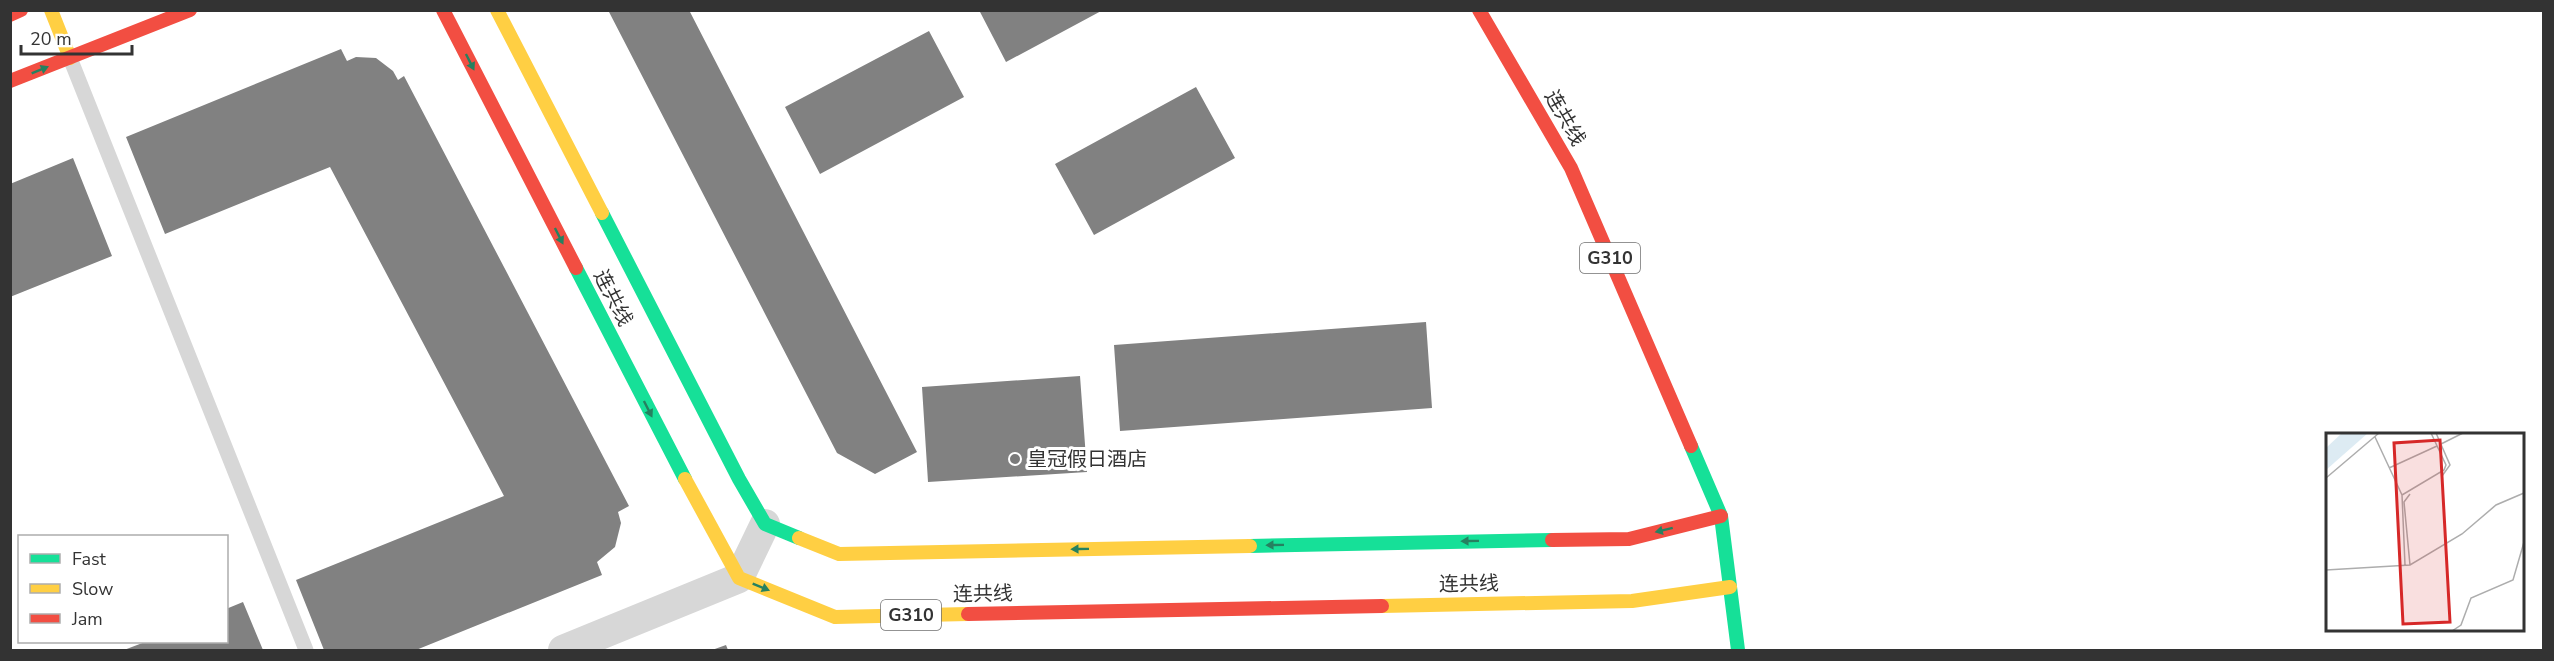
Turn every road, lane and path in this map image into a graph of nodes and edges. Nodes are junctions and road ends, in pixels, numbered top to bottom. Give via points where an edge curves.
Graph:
1 (21, 10) edge
2 (51, 10) edge
3 (190, 10) edge
4 (443, 10) edge
5 (497, 10) edge
6 (1479, 10) edge
7 (10, 15) edge
8 (70, 58) junction
9 (10, 81) edge
10 (1721, 516) junction
11 (765, 524) junction
12 (739, 578) junction
13 (1730, 587) junction
14 (306, 651) edge
15 (563, 651) edge
16 (1738, 651) edge

1 - 7 main road
2 - 8 main road
3 - 8 main road
4 -> 12 main road, 连共线
5 - 11 main road, 连共线
6 - 10 main road, 连共线 / G310 via 1571,168
9 -> 8 main road
8 - 14 lane
10 -> 11 main road via 1629,539 839,554
10 - 13 main road, 连共线 / G310
11 - 12 street
12 -> 13 main road, 连共线 / G310 via 835,616 1632,601
12 - 15 street
13 - 16 main road, G310

